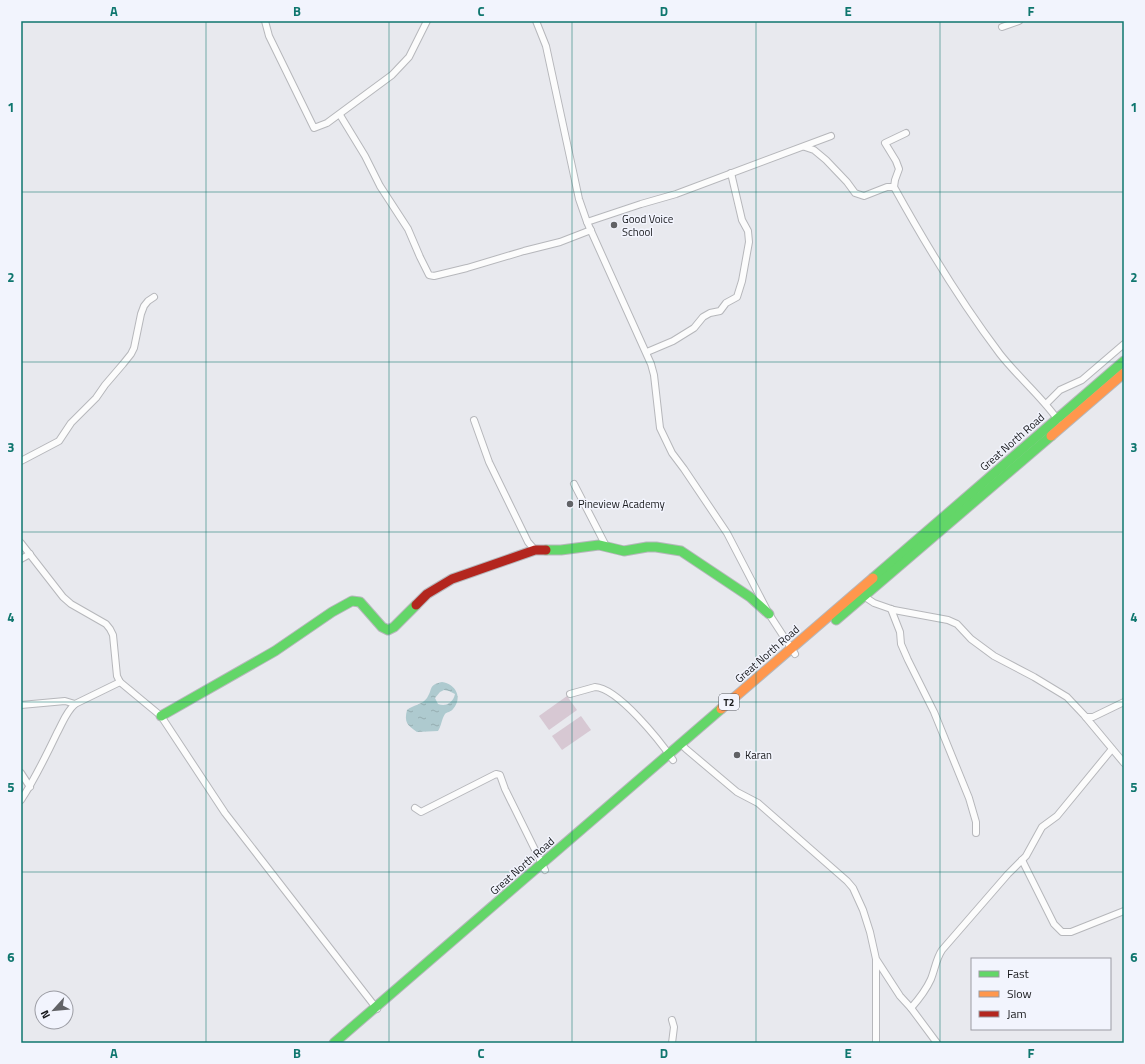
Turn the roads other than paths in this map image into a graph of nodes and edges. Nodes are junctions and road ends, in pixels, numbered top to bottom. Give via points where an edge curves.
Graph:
1 (265, 21) edge
2 (427, 21) edge
3 (536, 21) edge
4 (1019, 21) edge
5 (1002, 27) dead end
6 (340, 115) junction
7 (906, 133) dead end
8 (831, 136) dead end
9 (805, 147) junction
10 (731, 173) junction
11 (894, 187) junction
12 (587, 222) junction
13 (591, 230) junction
14 (154, 297) dead end
15 (1124, 344) edge
16 (647, 352) junction
17 (1124, 361) edge
18 (1124, 373) edge
19 (1046, 404) junction
20 (474, 420) dead end
21 (1060, 422) junction
22 (21, 461) edge
23 (574, 484) dead end
24 (21, 543) edge
25 (606, 546) junction
26 (535, 550) junction
27 (30, 554) junction
28 (21, 559) edge
29 (861, 594) junction
30 (891, 609) junction
31 (769, 614) junction
32 (793, 652) junction
33 (120, 682) junction
34 (570, 694) dead end
35 (1124, 702) edge
36 (75, 704) junction
37 (21, 705) edge
38 (161, 716) junction
39 (1086, 717) junction
40 (684, 746) junction
41 (1112, 748) junction
42 (671, 757) junction
43 (1124, 763) edge
44 (21, 773) edge
45 (30, 787) junction
46 (21, 800) edge
47 (415, 808) dead end
48 (976, 833) dead end
49 (1022, 860) junction
50 (543, 867) junction
51 (1124, 911) edge
52 (876, 959) junction
53 (911, 1008) junction
54 (377, 1009) junction
55 (672, 1020) dead end
56 (334, 1043) edge
57 (341, 1043) edge
58 (672, 1043) edge
59 (876, 1043) edge
60 (937, 1043) edge

1 - 6 street via 269,36 314,128
2 - 6 street via 410,57 392,75
3 - 12 street via 546,46 579,199
4 - 5 street
6 - 13 street via 366,156 380,186 408,229 429,275 434,276 560,242
7 - 11 street via 885,143 899,169
8 - 9 street
9 - 10 street
9 - 11 street via 814,150 826,160 848,182 855,193 864,196 887,187
10 - 12 street via 676,194
10 - 16 street via 749,242 742,281 736,297 726,303 723,309 703,317 694,328 673,341
11 - 19 street via 949,282 976,321 1001,356
12 - 13 street
13 - 16 street
14 - 22 street via 148,301 141,314 131,354 96,398 71,423 59,441
15 - 19 street via 1082,380 1060,390
16 - 31 street via 654,374 658,416 664,438 727,533
17 - 21 main road, Great North Road / T2
18 - 21 main road, Great North Road / T2
19 - 21 street
20 - 26 street via 489,462 528,542
21 - 29 main road, Great North Road / T2
23 - 25 street
24 - 27 street
25 - 26 main road
25 - 31 main road via 624,552 647,547 681,551 750,597
26 - 38 main road via 452,579 427,594 388,630 382,627 360,602 352,601 325,616 275,651
27 - 28 street
27 - 33 street via 63,597 110,629
29 - 30 street via 874,603
29 - 32 main road, Great North Road / T2
30 - 39 street via 957,624 971,639 994,656 1062,693
30 - 48 street via 900,632 901,644 934,712 970,798
31 - 32 street
32 - 40 main road, Great North Road / T2
33 - 36 street
33 - 38 street
34 - 42 street via 595,688 607,692 634,711
35 - 39 street via 1093,717
36 - 37 street via 64,701
36 - 45 street via 66,713
38 - 54 street via 225,813
39 - 41 street
40 - 42 main road, Great North Road / T2
40 - 52 street via 737,792 758,803 847,880 867,922
41 - 43 street
41 - 49 street via 1056,816 1042,827
42 - 50 main road, Great North Road / T2
44 - 45 street
45 - 46 street
47 - 50 street via 421,812 496,774 500,775
49 - 51 street via 1051,919 1062,932 1071,932
49 - 53 street via 942,950 924,993
50 - 54 main road, Great North Road / T2
52 - 53 street
52 - 59 street
53 - 60 street
54 - 56 main road, Great North Road / T2
54 - 57 main road, Great North Road / T2
55 - 58 street

